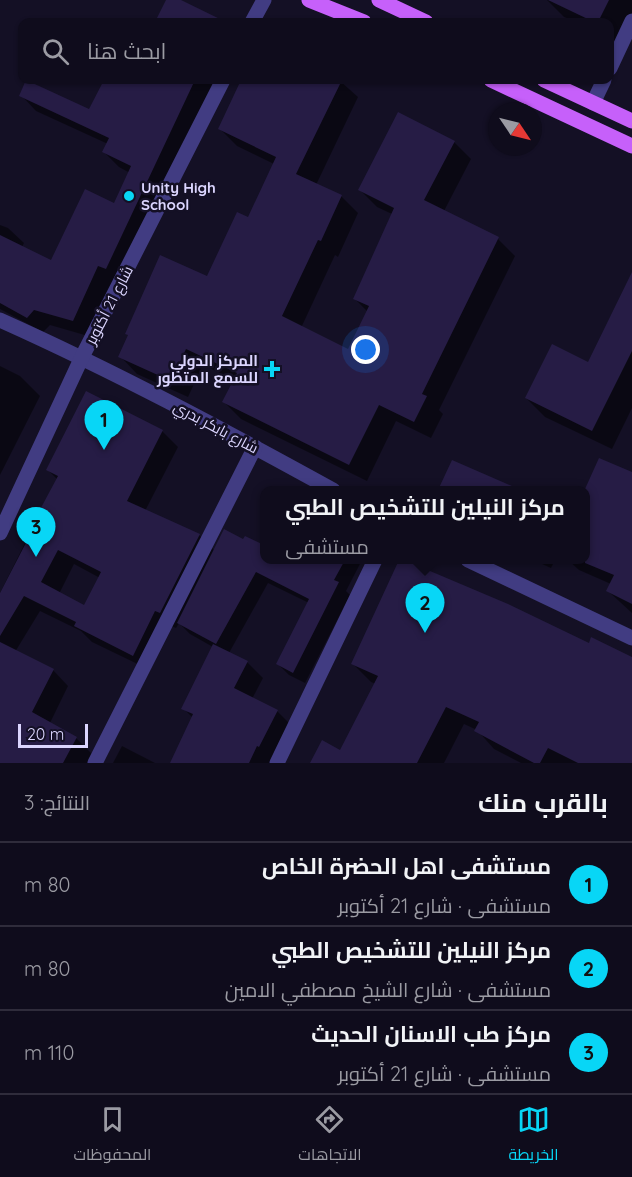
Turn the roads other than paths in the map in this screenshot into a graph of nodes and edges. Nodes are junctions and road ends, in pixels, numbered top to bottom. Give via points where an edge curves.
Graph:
1 (264, 0) edge
2 (309, 0) edge
3 (379, 0) edge
4 (254, 18) edge
5 (354, 18) edge
6 (417, 18) edge
7 (632, 21) edge
8 (614, 58) edge
9 (221, 84) edge
10 (500, 84) edge
11 (553, 84) edge
12 (602, 84) edge
13 (593, 103) junction
14 (632, 121) edge
15 (632, 146) edge
16 (0, 320) edge
17 (82, 357) junction
18 (255, 447) junction
19 (326, 486) edge
20 (0, 533) edge
21 (373, 564) edge
22 (476, 564) edge
23 (632, 638) edge
24 (95, 763) edge
25 (277, 763) edge

1 - 4 street
2 - 5 main road
3 - 6 main road
7 - 8 street
9 - 17 street, شارع 21 أكتوبر
10 - 15 main road
11 - 13 main road
12 - 13 street
13 - 14 main road
16 - 17 street, شارع بابكر بدري
17 - 18 street, شارع بابكر بدري
17 - 20 street, شارع 21 أكتوبر
18 - 19 street, شارع بابكر بدري
18 - 24 street
21 - 25 street
22 - 23 street

